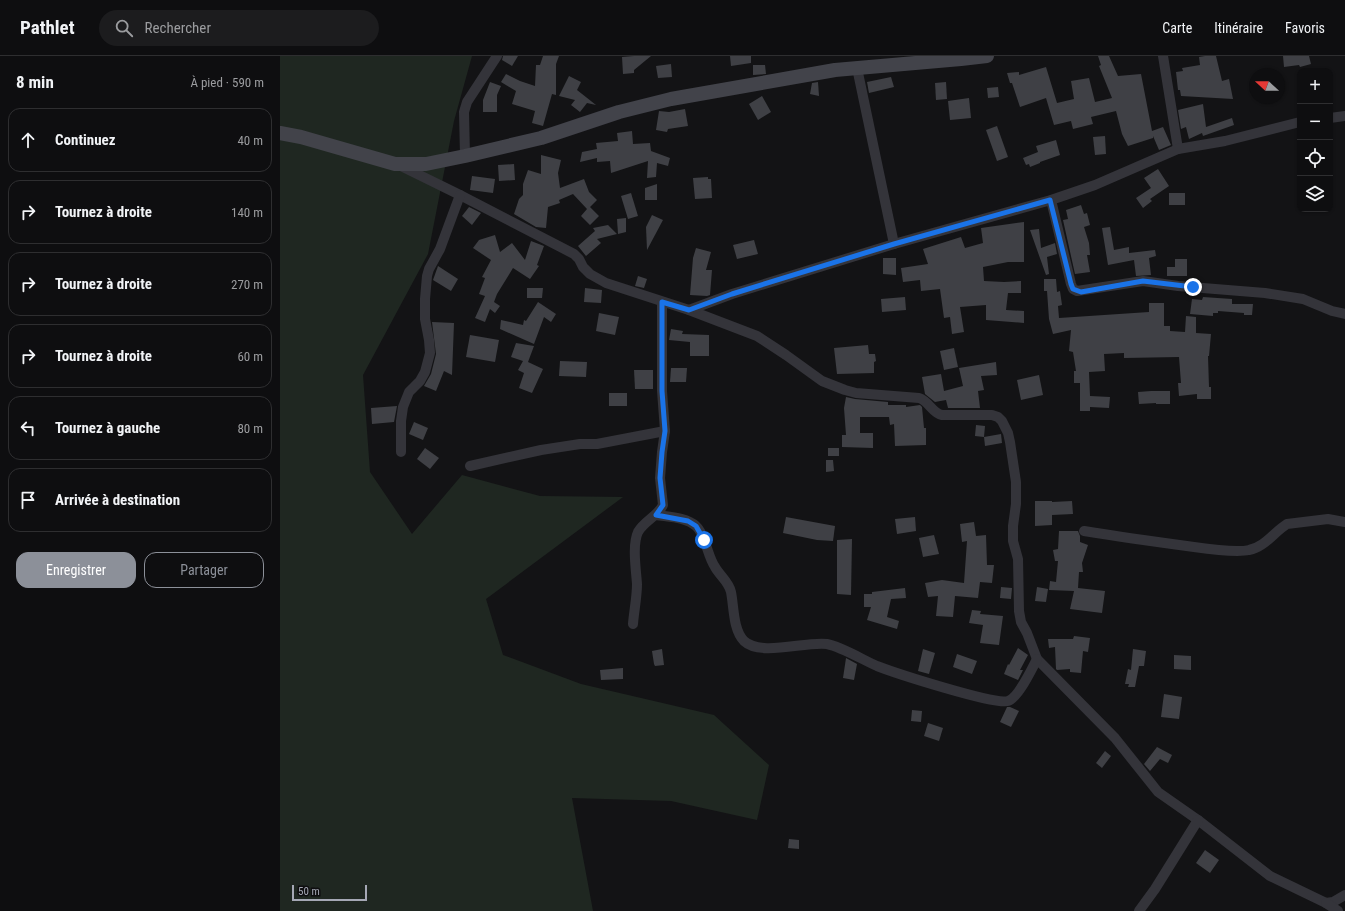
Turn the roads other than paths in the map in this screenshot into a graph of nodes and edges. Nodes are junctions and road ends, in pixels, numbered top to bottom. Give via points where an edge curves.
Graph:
1 (497, 56) edge
2 (987, 56) edge
3 (1163, 56) edge
4 (961, 58) edge
5 (857, 68) junction
6 (1345, 116) edge
7 (1333, 118) edge
8 (1297, 123) edge
9 (280, 133) edge
10 (1178, 149) junction
11 (465, 156) junction
12 (395, 164) junction
13 (460, 195) junction
14 (1050, 200) junction
15 (894, 244) junction
16 (662, 302) junction
17 (689, 310) junction
18 (1345, 314) edge
19 (665, 431) junction
20 (401, 452) dead end
21 (470, 466) dead end
22 (656, 515) junction
23 (1345, 522) edge
24 (1084, 531) dead end
25 (633, 624) dead end
26 (1037, 660) junction
27 (1198, 820) junction
28 (1345, 895) edge
29 (1326, 903) junction
30 (1139, 911) edge
31 (1338, 911) edge

1 - 11 street via 467,102 464,112
2 - 4 street
3 - 10 street
4 - 5 street
5 - 11 street via 671,99 618,112 541,138
5 - 15 street
6 - 7 street
8 - 10 street via 1225,141
9 - 12 street
10 - 14 street via 1095,185
11 - 12 street via 426,164
12 - 13 street
13 - 16 street via 574,254 590,274 606,283
13 - 20 street via 440,249 429,269 425,319 430,354 425,372 409,392 403,407
14 - 15 street
14 - 18 street via 1071,284 1077,291 1143,281 1303,299
15 - 17 street via 732,294
16 - 17 street
16 - 19 street via 662,391
17 - 26 street via 757,336 822,381 845,390 881,396 919,398 924,399 937,414 992,415 1002,421 1009,437 1016,482 1013,541 1018,559 1019,611
19 - 21 street via 597,444 541,450
19 - 22 street via 660,478 663,505
22 - 25 street via 637,534 637,585
22 - 26 street via 682,520 696,526 714,566 729,585 739,634 745,642 759,648 827,644 916,679 1008,701 1014,698
23 - 24 street via 1328,519 1287,524 1269,540 1243,551
26 - 27 street via 1115,738 1153,787
27 - 29 street via 1270,876
27 - 30 street
28 - 29 street
29 - 31 street

